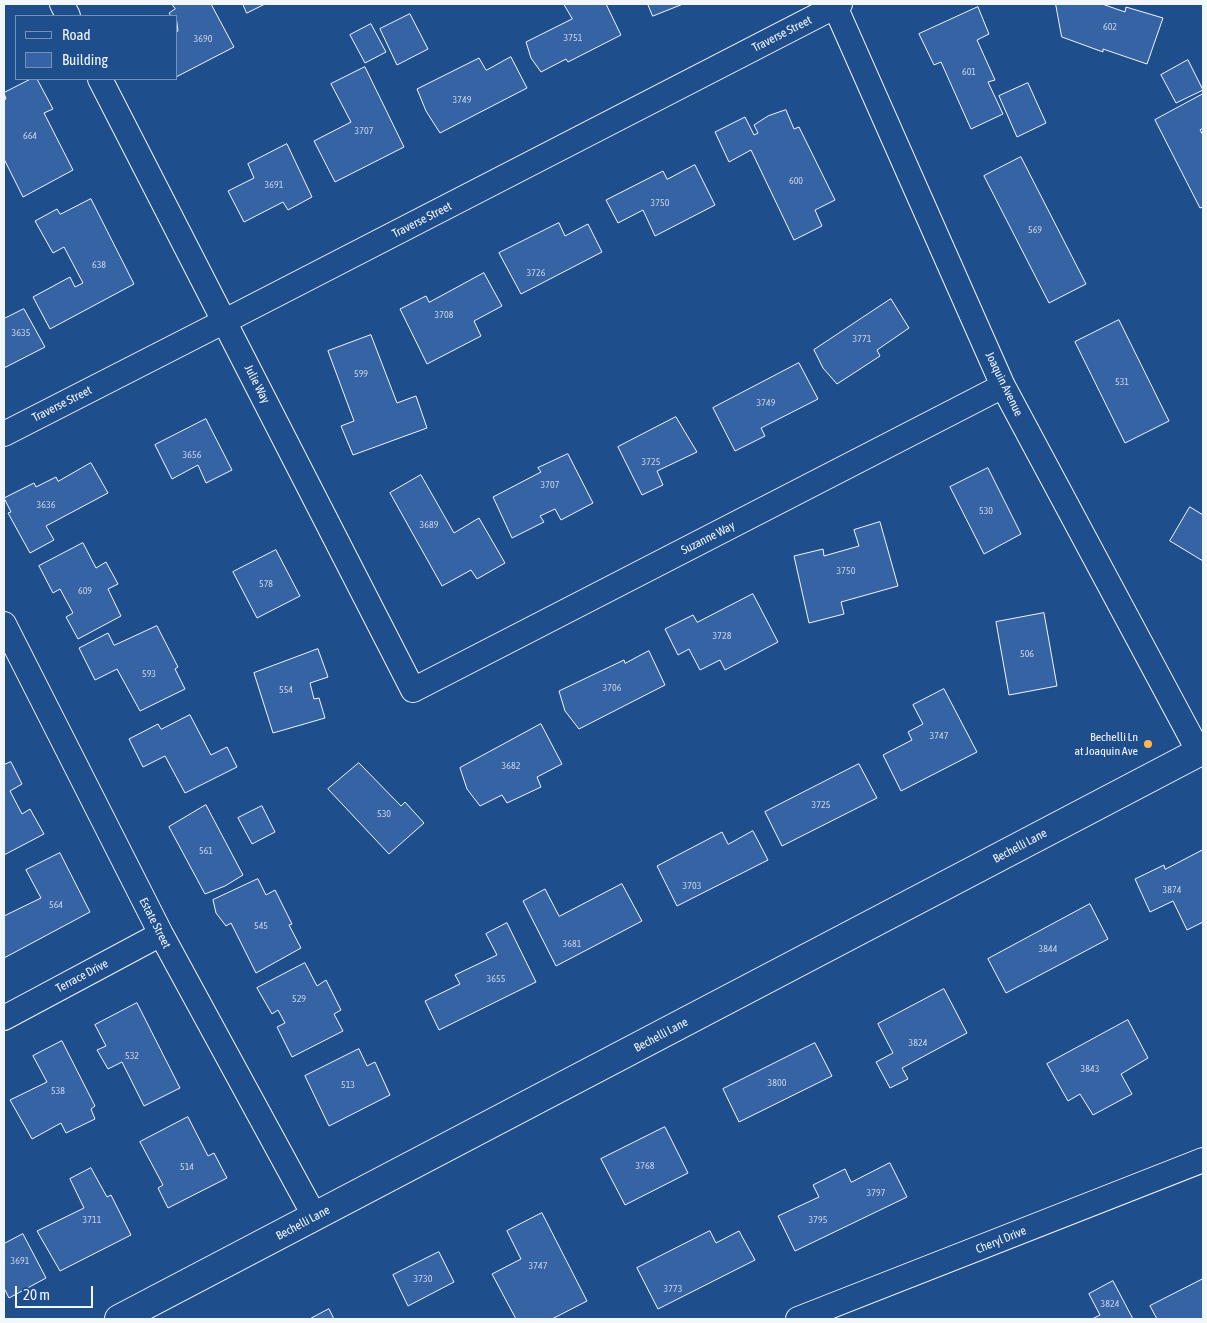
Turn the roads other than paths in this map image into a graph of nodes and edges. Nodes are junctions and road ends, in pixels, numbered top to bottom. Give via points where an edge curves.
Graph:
1 (837, 5) edge
2 (101, 80) edge
3 (225, 322) junction
4 (1003, 386) junction
5 (4, 434) edge
6 (4, 624) edge
7 (412, 690) joint
8 (1201, 751) edge
9 (161, 934) junction
10 (4, 1018) edge
11 (1203, 1160) edge
12 (315, 1217) junction
13 (119, 1319) edge
14 (798, 1319) edge

1 - 3 street, Traverse Street
1 - 4 street, Joaquin Avenue
2 - 3 street, Julie Way
3 - 5 street, Traverse Street
3 - 7 street, Julie Way
4 - 7 street, Suzanne Way
4 - 8 street, Joaquin Avenue
6 - 9 street, Estate Street
8 - 12 main road, Bechelli Lane
9 - 10 street, Terrace Drive
9 - 12 street, Estate Street
11 - 14 street, Cheryl Drive
12 - 13 main road, Bechelli Lane

